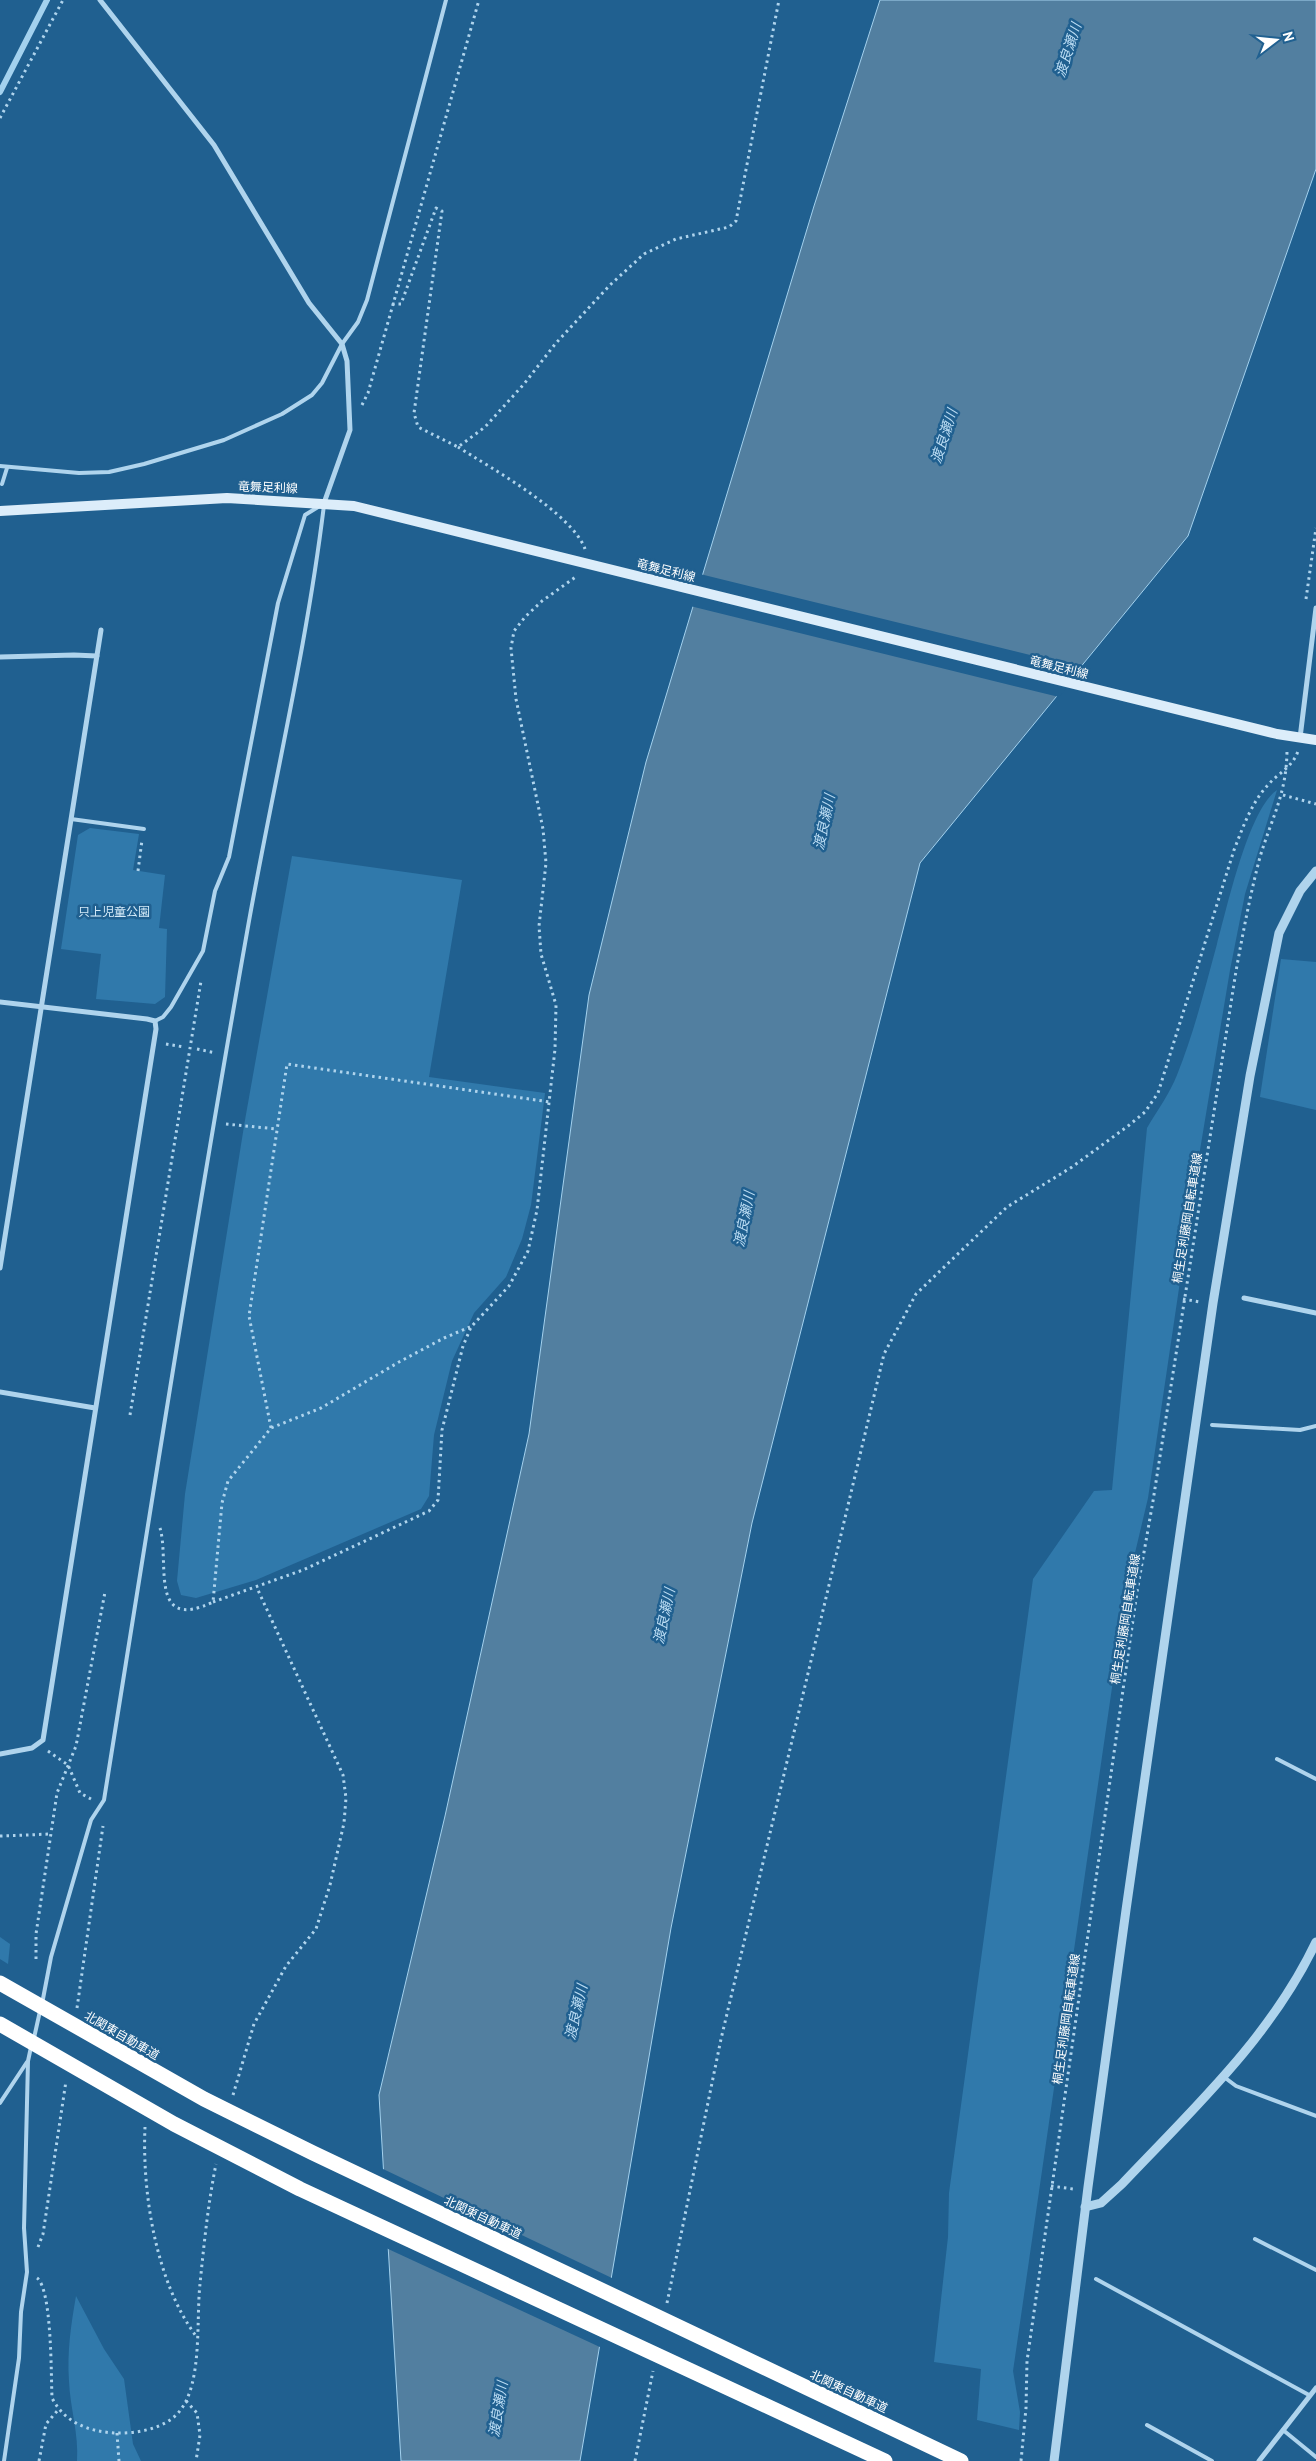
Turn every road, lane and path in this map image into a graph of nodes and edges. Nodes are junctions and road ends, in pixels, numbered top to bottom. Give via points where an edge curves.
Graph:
1 (63, 0) edge
2 (100, 0) edge
3 (446, 0) edge
4 (478, 0) edge
5 (779, 0) edge
6 (0, 118) edge
7 (392, 304) junction
8 (342, 344) junction
9 (350, 430) junction
10 (458, 447) junction
11 (0, 466) edge
12 (7, 468) junction
13 (2, 484) dead end
14 (324, 503) junction
15 (0, 511) edge
16 (586, 554) dead end
17 (580, 574) dead end
18 (1316, 608) edge
19 (101, 630) dead end
20 (96, 656) junction
21 (0, 658) edge
22 (1300, 738) junction
23 (1316, 740) edge
24 (1284, 786) dead end
25 (1283, 795) junction
26 (1316, 804) edge
27 (71, 819) junction
28 (144, 829) joint
29 (138, 871) dead end
30 (1316, 871) edge
31 (203, 951) junction
32 (0, 1002) edge
33 (41, 1007) junction
34 (155, 1021) junction
35 (166, 1044) dead end
36 (184, 1047) dead end
37 (197, 1049) dead end
38 (219, 1053) dead end
39 (550, 1102) junction
40 (223, 1124) dead end
41 (277, 1130) junction
42 (0, 1268) edge
43 (1244, 1298) dead end
44 (1183, 1299) junction
45 (1204, 1302) dead end
46 (1316, 1313) edge
47 (471, 1327) junction
48 (0, 1392) edge
49 (95, 1408) junction
50 (130, 1415) dead end
51 (1212, 1425) dead end
52 (1316, 1426) edge
53 (271, 1428) junction
54 (150, 1507) junction
55 (256, 1588) junction
56 (105, 1592) dead end
57 (213, 1602) junction
58 (39, 1745) junction
59 (0, 1754) edge
60 (1277, 1758) dead end
61 (68, 1765) junction
62 (1316, 1779) edge
63 (104, 1800) junction
64 (51, 1834) junction
65 (0, 1836) edge
66 (1316, 1942) edge
67 (36, 1963) dead end
68 (0, 1983) edge
69 (0, 2024) edge
70 (28, 2060) junction
71 (1223, 2077) junction
72 (0, 2103) edge
73 (231, 2103) dead end
74 (1316, 2116) edge
75 (146, 2118) dead end
76 (218, 2157) dead end
77 (1051, 2186) junction
78 (1063, 2188) dead end
79 (1085, 2207) junction
80 (1255, 2239) dead end
81 (1316, 2270) edge
82 (27, 2272) junction
83 (1096, 2278) dead end
84 (665, 2313) dead end
85 (197, 2336) junction
86 (654, 2362) dead end
87 (1316, 2388) edge
88 (1310, 2395) junction
89 (186, 2401) junction
90 (58, 2410) junction
91 (1147, 2425) dead end
92 (1283, 2430) junction
93 (117, 2433) junction
94 (1316, 2457) edge
95 (4, 2461) edge
96 (39, 2461) edge
97 (119, 2461) edge
98 (196, 2461) edge
99 (635, 2461) edge
100 (885, 2461) edge
101 (961, 2461) edge
102 (1021, 2461) edge
103 (1054, 2461) edge
104 (1212, 2461) edge
105 (1259, 2461) edge

1 - 6 path
2 - 8 street via 214,145 309,303
3 - 8 lane via 367,300 358,322
4 - 7 path
5 - 10 path via 736,221 729,227 676,239 644,254 556,343 485,428
7 - 9 path via 368,393
7 - 10 path via 401,304 436,208 442,211 414,413 418,427
8 - 9 street via 347,361
8 - 12 lane via 322,383 312,395 282,414 224,440 110,472
9 - 14 street
10 - 16 path via 532,494 575,532 585,546
11 - 12 lane
12 - 13 lane
14 - 15 main road, 竜舞足利線 via 227,498
14 - 22 main road, 竜舞足利線 via 354,506
14 - 31 lane via 305,515 278,603 229,857 215,891
14 - 54 lane via 306,630 249,921
17 - 39 path via 525,617 514,631 511,648 516,699 534,783 546,863 539,926 541,954 556,1005 556,1049
18 - 22 street
19 - 20 street
20 - 21 street
20 - 27 street
22 - 23 main road, 竜舞足利線
22 - 84 path via 1295,762 1266,787 1246,817 1154,1099 1145,1112 1080,1161 1007,1207 916,1294 884,1354 721,2039
24 - 25 path, 桐生足利藤岡自転車道線
25 - 26 path
25 - 44 path, 桐生足利藤岡自転車道線 via 1250,896
27 - 28 lane
27 - 33 street
28 - 29 path
30 - 79 street via 1300,891 1279,933 1250,1076 1213,1303
31 - 34 lane via 171,1007
31 - 50 path via 195,1021
32 - 33 street
33 - 34 street
33 - 42 street
34 - 49 street
35 - 36 path
37 - 38 path
39 - 41 path via 287,1064
39 - 47 path via 537,1210 528,1251 509,1286
40 - 41 path
41 - 53 path via 248,1316
43 - 46 street
44 - 45 path
44 - 77 path, 桐生足利藤岡自転車道線 via 1135,1602
47 - 53 path via 444,1338 321,1408
47 - 55 path via 463,1346 442,1430 438,1500 430,1512
48 - 49 street
49 - 58 street via 45,1730
51 - 52 lane via 1300,1430
53 - 57 path via 228,1481 222,1503
54 - 57 path via 163,1537 163,1582 169,1597 176,1607 185,1610 197,1610
54 - 63 lane
55 - 57 path
55 - 73 path via 343,1775 346,1798 344,1823 330,1886 316,1929 286,1966 254,2024
56 - 61 path via 76,1746
58 - 59 street
58 - 61 path
60 - 62 lane
61 - 63 path via 80,1793 88,1799
61 - 64 path via 56,1793
63 - 70 lane via 91,1820 51,1957
64 - 65 path
64 - 67 path via 36,1934
66 - 71 street via 1300,1977 1279,2008
68 - 101 highway, 北関東自動車道 via 204,2099
69 - 100 highway via 174,2124 300,2189
70 - 72 lane
70 - 82 lane via 24,2228
71 - 74 lane via 1236,2086
71 - 79 street via 1108,2198
75 - 85 path via 144,2155 151,2216 164,2270 182,2316
76 - 85 path via 200,2286
77 - 78 path
77 - 102 path, 桐生足利藤岡自転車道線 via 1027,2361
79 - 103 street
80 - 81 lane
82 - 90 path via 41,2281 47,2299 52,2398
82 - 95 lane
83 - 88 lane
85 - 89 path
86 - 99 path
87 - 88 street
88 - 92 street
89 - 93 path via 165,2424
89 - 98 path via 197,2412 200,2435
90 - 93 path via 83,2428
90 - 96 path via 46,2424
91 - 104 lane
92 - 94 lane
92 - 105 street
93 - 97 path

